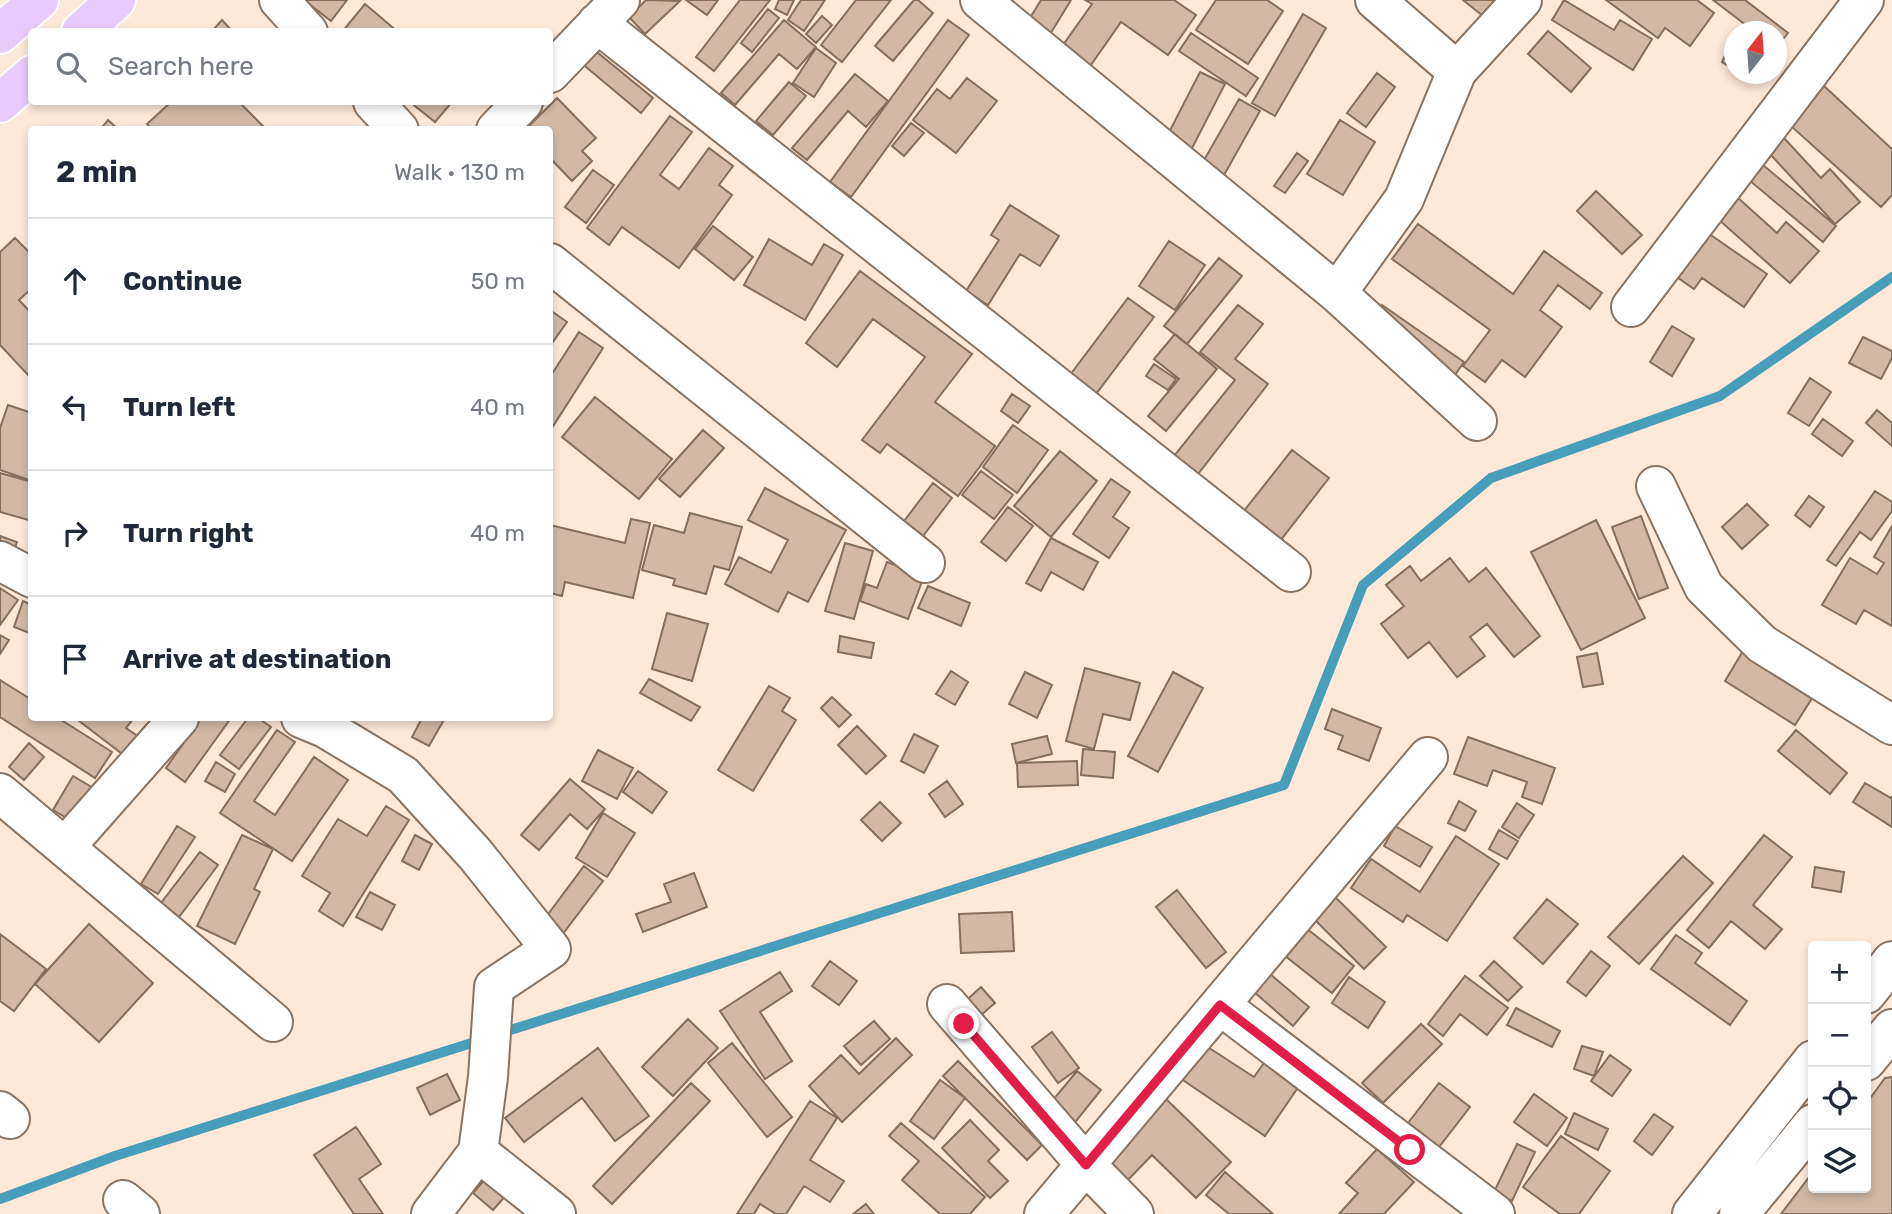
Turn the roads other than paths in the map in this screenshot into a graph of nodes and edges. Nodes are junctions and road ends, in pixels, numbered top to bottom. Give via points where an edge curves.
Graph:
1 (39, 0) edge
2 (116, 0) edge
3 (279, 0) edge
4 (980, 0) edge
5 (1375, 0) edge
6 (1522, 0) edge
7 (1864, 0) edge
8 (608, 11) edge
9 (85, 28) edge
10 (304, 28) edge
11 (0, 33) edge
12 (553, 70) edge
13 (1457, 71) junction
14 (28, 78) edge
15 (0, 103) edge
16 (376, 105) edge
17 (520, 105) edge
18 (395, 126) edge
19 (500, 126) edge
20 (553, 265) edge
21 (1337, 293) junction
22 (1631, 307) dead end
23 (1477, 421) dead end
24 (1656, 486) dead end
25 (0, 561) edge
26 (925, 564) dead end
27 (1291, 572) dead end
28 (28, 576) edge
29 (176, 721) edge
30 (308, 721) edge
31 (1892, 725) edge
32 (1429, 757) dead end
33 (0, 793) edge
34 (65, 847) junction
35 (1892, 961) edge
36 (1871, 988) edge
37 (947, 1004) dead end
38 (1220, 1005) junction
39 (273, 1021) dead end
40 (1892, 1029) edge
41 (1871, 1055) edge
42 (1808, 1066) edge
43 (1809, 1130) edge
44 (478, 1152) junction
45 (1086, 1165) junction
46 (432, 1214) edge
47 (556, 1214) edge
48 (1044, 1214) edge
49 (1134, 1214) edge
50 (1495, 1214) edge
51 (1692, 1214) edge
52 (1739, 1214) edge

1 - 11 main road
2 - 9 main road
3 - 10 street
4 - 21 street
5 - 13 street
6 - 13 street
7 - 22 street
8 - 12 street
8 - 27 street
13 - 21 street via 1404,199
14 - 15 main road
16 - 18 street
17 - 19 street
20 - 26 street
21 - 23 street
24 - 31 street via 1704,587 1762,644
25 - 28 street
29 - 34 street
30 - 44 street via 403,775 475,854 551,949 494,987
32 - 38 street
33 - 34 street
34 - 39 street
35 - 36 street
37 - 45 street
38 - 45 street
38 - 50 street
40 - 41 street
42 - 51 street
43 - 52 street
44 - 46 street
44 - 47 street
45 - 48 street
45 - 49 street

